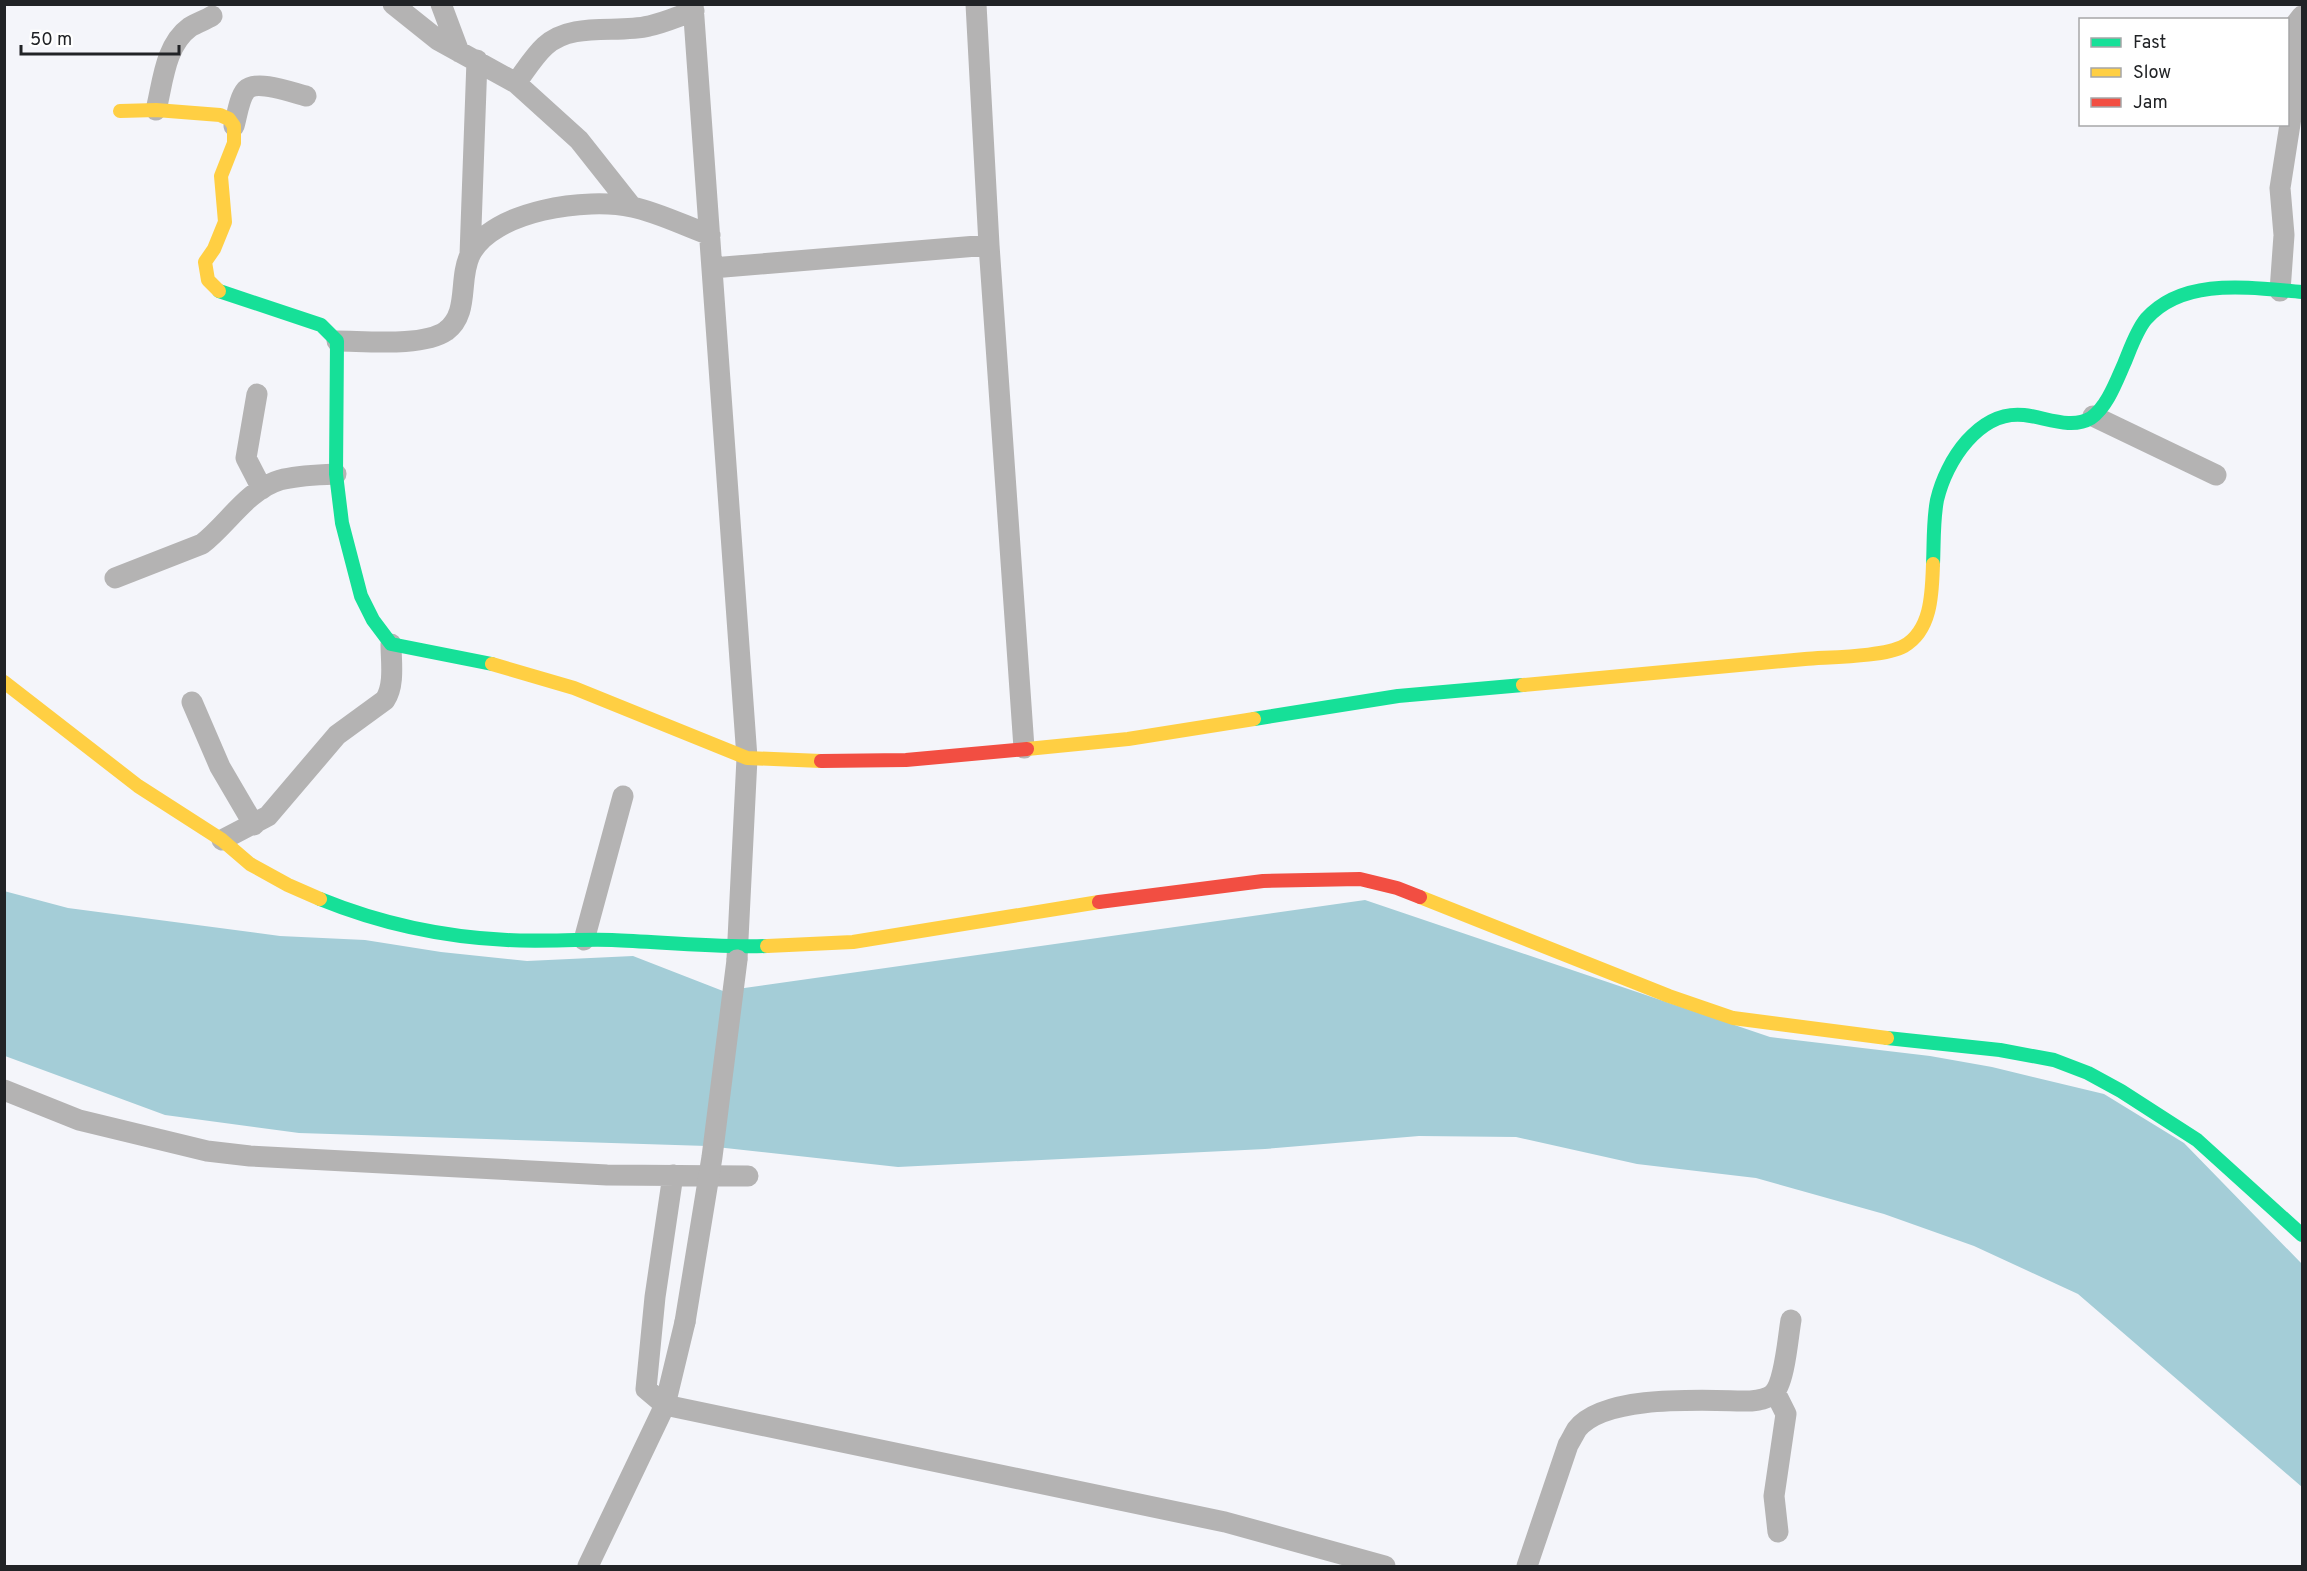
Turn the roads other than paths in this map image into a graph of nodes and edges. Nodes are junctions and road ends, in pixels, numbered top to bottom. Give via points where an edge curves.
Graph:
1 (393, 4) edge
2 (441, 4) edge
3 (976, 4) edge
4 (694, 8) edge
5 (212, 16) dead end
6 (2302, 16) edge
7 (468, 56) junction
8 (516, 83) junction
9 (306, 96) dead end
10 (156, 110) junction
11 (120, 111) dead end
12 (234, 126) junction
13 (632, 207) junction
14 (710, 235) junction
15 (989, 245) junction
16 (470, 255) junction
17 (712, 268) junction
18 (2280, 291) junction
19 (2302, 292) edge
20 (337, 341) junction
21 (257, 394) dead end
22 (2093, 416) junction
23 (336, 474) junction
24 (2216, 475) dead end
25 (262, 489) junction
26 (115, 578) dead end
27 (391, 644) junction
28 (4, 682) edge
29 (192, 702) dead end
30 (1024, 747) junction
31 (747, 758) junction
32 (623, 796) dead end
33 (255, 825) junction
34 (222, 840) junction
35 (584, 940) junction
36 (738, 953) junction
37 (4, 1090) edge
38 (673, 1175) junction
39 (748, 1176) dead end
40 (2302, 1235) edge
41 (1791, 1320) dead end
42 (1775, 1392) junction
43 (665, 1405) junction
44 (1778, 1532) dead end
45 (588, 1566) edge
46 (1385, 1566) edge
47 (1527, 1566) edge

1 - 7 street via 438,39
2 - 7 street
3 - 15 street
4 - 8 street via 650,26 574,32 558,38 545,46
4 - 14 street
5 - 10 street via 191,27 175,43
6 - 18 street via 2295,25 2293,38 2294,96 2280,188 2284,235
7 - 8 street
7 - 16 street
8 - 13 street via 579,140
9 - 12 street via 263,85 251,87 245,91
10 - 11 street
10 - 12 street via 219,115
12 - 20 street via 234,143 220,176 225,222 205,262 208,280 220,292 321,325
13 - 14 street
13 - 16 street via 564,206 514,219 492,231
14 - 17 street
15 - 17 street
15 - 30 street
16 - 20 street via 461,312 445,332 413,340
17 - 31 street
18 - 19 street
18 - 22 street via 2221,288 2169,300 2145,319
20 - 23 street
21 - 25 street via 246,458
22 - 24 street
22 - 30 street via 2073,424 2034,415 2006,414 1983,425 1971,437 1936,502 1933,582 1926,615 1918,636 1905,646 1841,656 1398,696 1128,739
23 - 25 street via 291,477
23 - 27 street via 342,523 361,596
25 - 26 street via 202,544
27 - 31 street via 487,663 574,688
27 - 33 street via 391,682 385,700 337,735 279,805
28 - 34 street via 138,786
29 - 33 street via 219,767
30 - 31 street via 906,760
31 - 36 street
32 - 35 street
33 - 34 street
34 - 35 street via 250,864 288,885 395,924 507,940
35 - 36 street
36 - 40 street via 853,942 1127,898 1263,881 1360,879 1397,888 1733,1018 2054,1060 2121,1090 2197,1140
36 - 43 street, bridge via 712,1157 685,1322
37 - 38 street via 79,1120 207,1151 571,1173
38 - 39 street
38 - 43 street via 646,1389
41 - 42 street
42 - 44 street via 1786,1414 1774,1496
42 - 47 street via 1751,1401 1632,1404 1592,1418 1578,1428 1568,1445
43 - 45 street
43 - 46 street via 1225,1522

